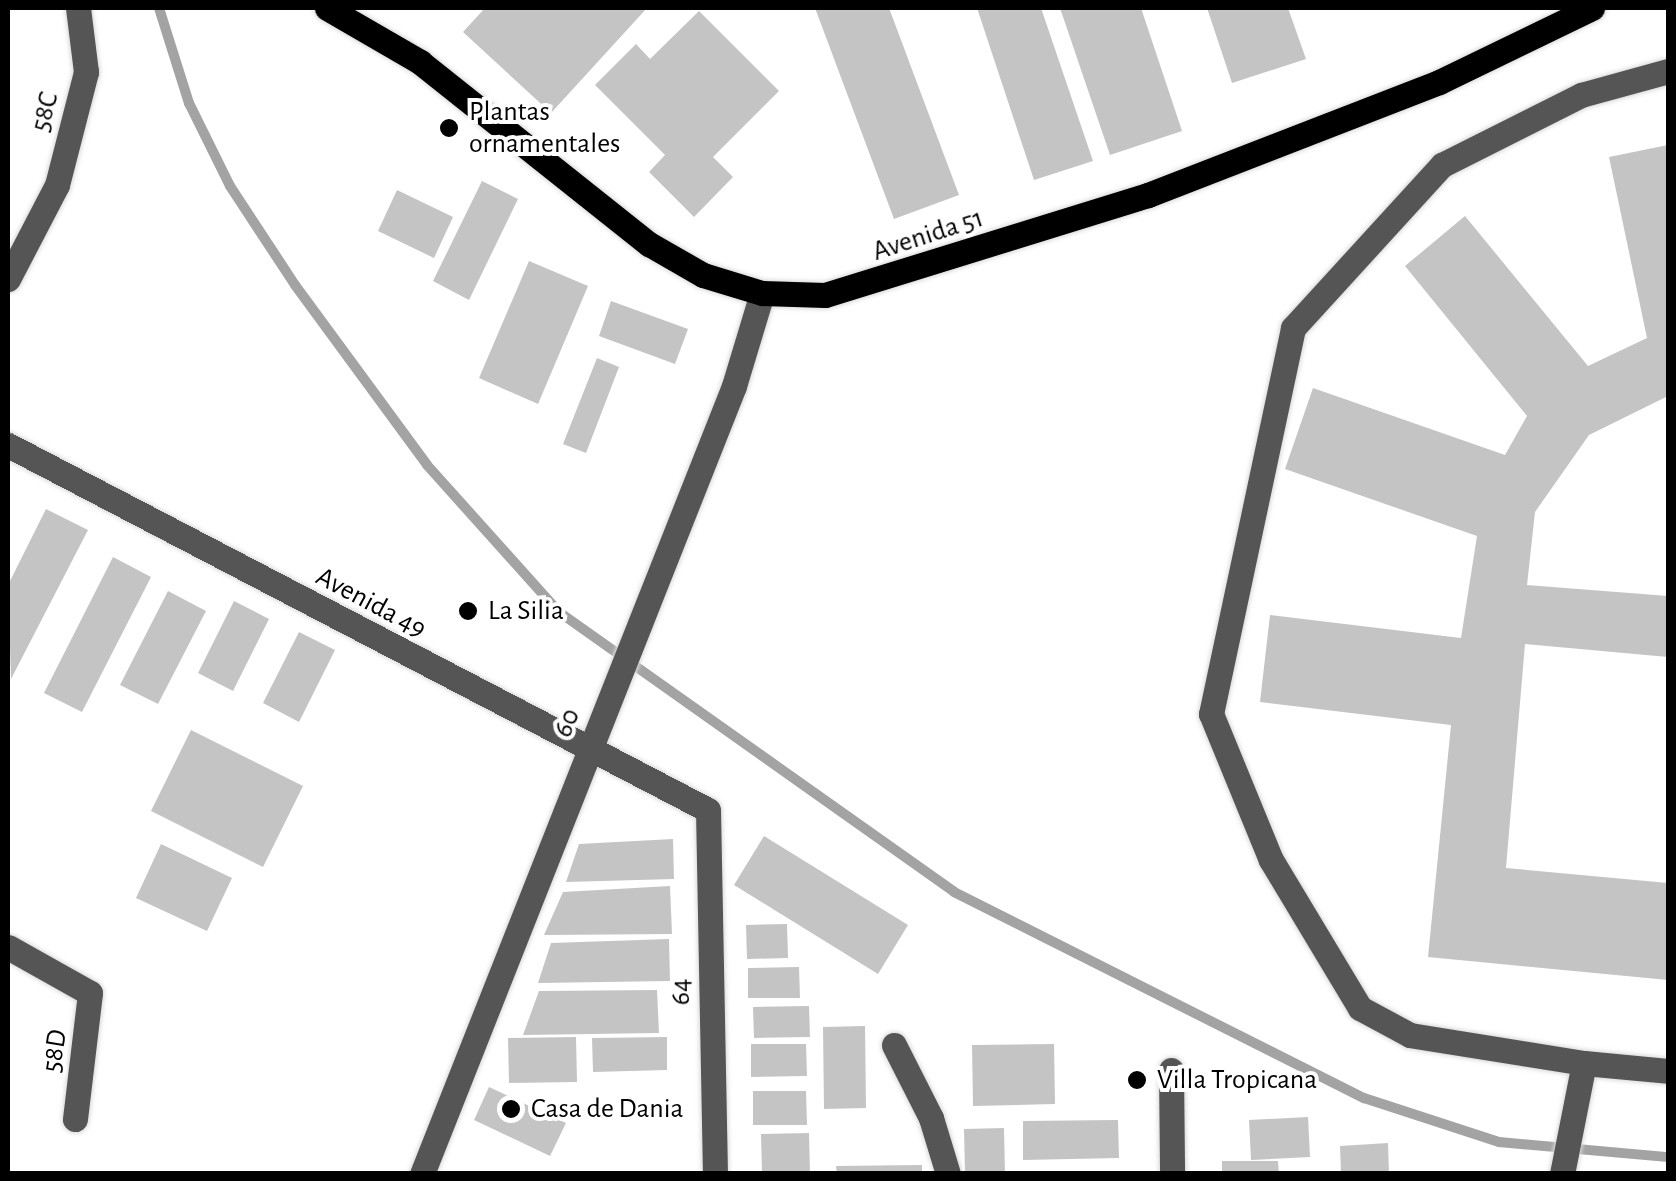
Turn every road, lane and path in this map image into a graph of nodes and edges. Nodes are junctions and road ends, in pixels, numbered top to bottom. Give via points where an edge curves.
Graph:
1 (78, 8) edge
2 (328, 8) edge
3 (1592, 8) edge
4 (1668, 71) edge
5 (8, 279) edge
6 (762, 293) junction
7 (8, 446) edge
8 (588, 751) junction
9 (708, 810) joint
10 (8, 947) edge
11 (894, 1045) dead end
12 (1584, 1063) junction
13 (1170, 1070) dead end
14 (1668, 1071) edge
15 (75, 1119) dead end
16 (422, 1174) edge
17 (715, 1174) edge
18 (948, 1174) edge
19 (1172, 1174) edge
20 (1562, 1174) edge

1 - 5 street, 58C via 82,91 57,184
2 - 6 main road, Avenida 51 via 420,62 649,244 704,275
3 - 6 main road, Avenida 51 via 1439,82 1148,195 858,288
4 - 12 street via 1581,94 1442,165 1292,328 1211,714 1271,860 1360,1008 1410,1035
6 - 8 street, 60 via 734,386
7 - 8 street, Avenida 49
8 - 9 street, Avenida 49
8 - 16 street, 60
9 - 17 street, 64
10 - 15 street, 58D via 90,993
11 - 18 street via 930,1118
12 - 14 street
12 - 20 street
13 - 19 street

